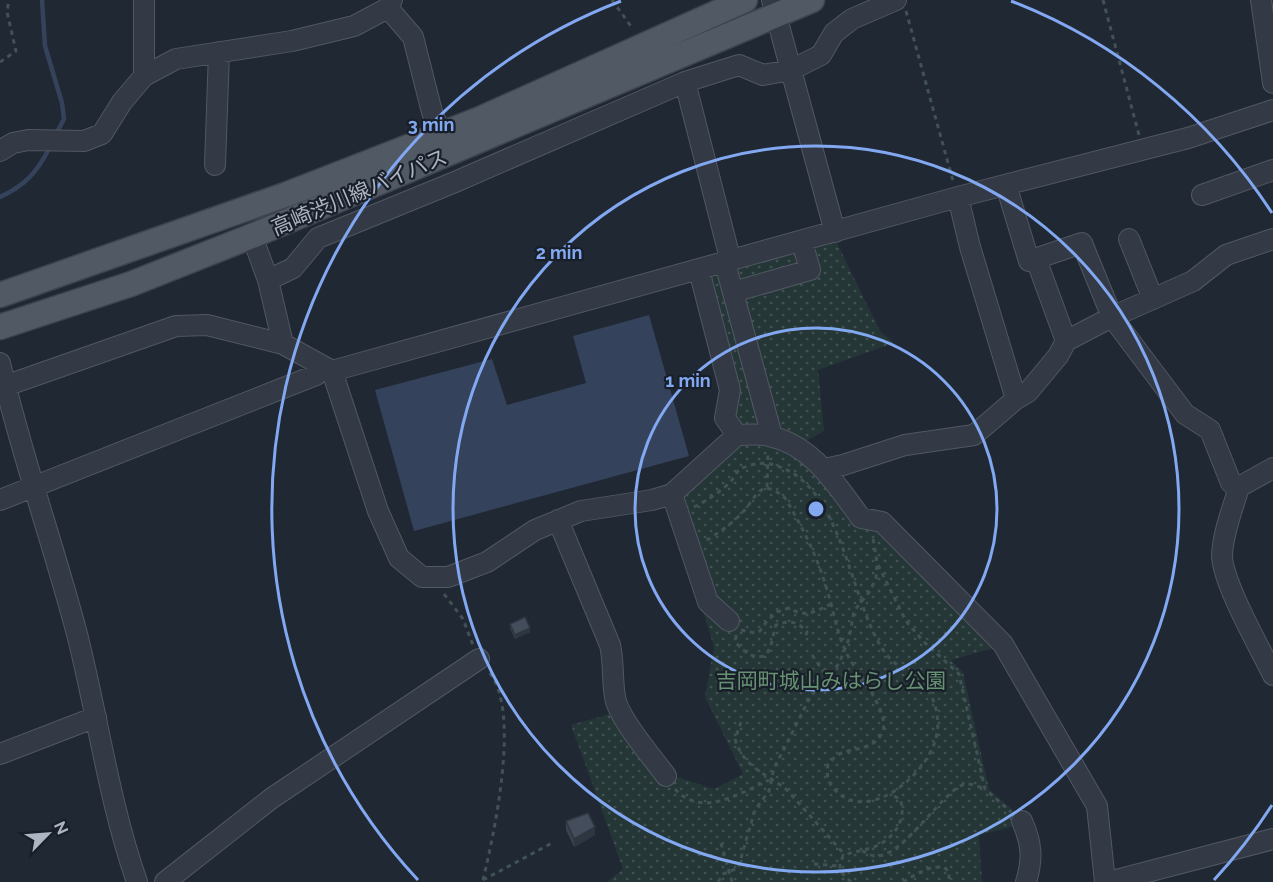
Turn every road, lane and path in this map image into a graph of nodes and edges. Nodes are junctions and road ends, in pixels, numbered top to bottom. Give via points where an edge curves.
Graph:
1 (9, 0) edge
2 (144, 0) edge
3 (612, 0) edge
4 (745, 0) edge
5 (812, 0) edge
6 (1103, 0) edge
7 (1261, 0) edge
8 (390, 4) edge
9 (901, 5) edge
10 (774, 8) edge
11 (644, 45) junction
12 (219, 52) junction
13 (0, 62) edge
14 (791, 70) junction
15 (144, 76) junction
16 (685, 82) junction
17 (1273, 83) edge
18 (1273, 110) edge
19 (441, 134) junction
20 (1143, 150) junction
21 (0, 152) edge
22 (215, 165) dead end
23 (1273, 170) edge
24 (1006, 185) junction
25 (1202, 195) dead end
26 (958, 197) junction
27 (835, 232) junction
28 (252, 236) junction
29 (1129, 239) dead end
30 (1273, 239) edge
31 (802, 241) junction
32 (1036, 259) junction
33 (728, 262) junction
34 (699, 270) junction
35 (268, 280) junction
36 (733, 292) junction
37 (0, 295) edge
38 (1153, 299) junction
39 (1112, 317) junction
40 (0, 327) edge
41 (1066, 341) junction
42 (283, 344) junction
43 (0, 363) edge
44 (328, 369) junction
45 (5, 386) junction
46 (1016, 399) junction
47 (737, 435) junction
48 (770, 436) junction
49 (768, 463) junction
50 (824, 468) junction
51 (1273, 468) edge
52 (34, 486) junction
53 (1239, 487) junction
54 (767, 488) junction
55 (672, 494) junction
56 (0, 500) edge
57 (679, 515) junction
58 (868, 519) junction
59 (558, 520) junction
60 (689, 545) junction
61 (877, 563) junction
62 (424, 577) junction
63 (861, 601) junction
64 (831, 604) junction
65 (729, 621) dead end
66 (805, 638) dead end
67 (845, 650) junction
68 (812, 655) dead end
69 (479, 659) junction
70 (1273, 675) edge
71 (828, 678) junction
72 (96, 717) junction
73 (741, 722) dead end
74 (0, 754) edge
75 (666, 776) joint
76 (771, 779) junction
77 (985, 789) junction
78 (890, 794) junction
79 (1022, 821) joint
80 (1273, 840) edge
81 (552, 843) dead end
82 (721, 843) dead end
83 (862, 851) junction
84 (845, 855) junction
85 (814, 864) dead end
86 (840, 866) junction
87 (729, 871) junction
88 (137, 882) edge
89 (165, 882) edge
90 (718, 882) edge
91 (732, 882) edge
92 (851, 882) edge
93 (903, 882) edge
94 (949, 882) edge
95 (1026, 882) edge
96 (1105, 882) edge
97 (1109, 882) edge

1 - 13 path via 7,12 16,51
2 - 15 street
3 - 11 path
4 - 11 main road, 高崎渋川線バイパス
5 - 10 main road, 高崎渋川線バイパス
6 - 20 path
7 - 17 street
8 - 12 street via 354,26 292,41
8 - 19 street via 413,37
9 - 14 street via 852,19 834,33 821,55
9 - 26 path
10 - 14 street
10 - 28 main road, 高崎渋川線バイパス
11 - 19 main road, 高崎渋川線バイパス
12 - 15 street via 176,59
12 - 22 street
14 - 16 street via 763,75 739,65
14 - 27 street
15 - 21 street via 102,135 84,141 28,140 13,143
16 - 33 street
16 - 35 street via 318,238 293,268
18 - 20 street
19 - 37 main road, 高崎渋川線バイパス via 285,195
20 - 24 street
23 - 25 street
24 - 26 street
24 - 32 street via 1029,261
26 - 27 street
26 - 46 street
27 - 31 street
28 - 35 street
28 - 40 main road, 高崎渋川線バイパス via 131,284
29 - 38 street
30 - 38 street via 1226,255 1193,281
31 - 33 street
31 - 36 street via 810,270
32 - 39 street via 1082,243
32 - 41 street
33 - 34 street
33 - 36 street
34 - 44 street
34 - 47 street via 730,390 725,418
35 - 42 street
36 - 48 street
38 - 39 street
39 - 41 street
39 - 53 street via 1185,414 1210,430 1230,483
41 - 46 street via 1059,356 1028,392
42 - 44 street
42 - 45 street via 207,326 176,326
43 - 45 street
44 - 52 street
44 - 62 street via 399,558
45 - 52 street
46 - 50 street via 974,435 904,445
47 - 48 street
47 - 55 street
48 - 49 path
48 - 50 street via 789,442
49 - 54 path
49 - 57 path via 739,471 715,494
49 - 63 path via 799,478 813,492 840,540
50 - 58 street via 861,518
51 - 53 street
52 - 56 street
52 - 72 street
53 - 70 street via 1222,556 1227,580
54 - 60 path via 754,495 743,512 716,535
54 - 64 path via 785,498 792,510 822,574
55 - 57 street
55 - 59 street via 580,511
57 - 60 street
58 - 61 path
58 - 96 street via 882,522 1003,644 1097,806
59 - 62 street via 535,530 487,562 448,577
59 - 75 street via 610,645 615,699 621,714
60 - 65 street via 708,602
61 - 63 path via 876,578
61 - 77 path via 906,621 959,674
62 - 69 path via 440,589 463,619
63 - 67 path via 854,611
63 - 78 path via 874,636 888,657 923,684 936,708 937,733 929,756
64 - 66 path via 810,614 799,614 789,608 777,612 760,631 739,628 736,643 746,653 765,656 772,646 776,625 788,620 800,624 807,632
64 - 67 path
67 - 71 path
67 - 78 path via 879,705 883,732 866,748 840,753 828,764 826,774 830,786 850,801 872,802
68 - 71 path
69 - 81 path via 495,679 504,731 499,798 483,880
69 - 89 street via 272,798
71 - 76 path via 808,701
72 - 74 street
72 - 88 street via 115,809
73 - 76 path via 735,739 737,748 762,776
75 - 76 path via 689,801 706,804 723,801
76 - 84 path via 788,791
76 - 87 path via 770,791 755,810 738,868
77 - 79 path
77 - 83 path via 967,783 954,789 891,852 876,856
78 - 83 path via 900,800 904,809 898,827 881,844
79 - 95 street via 1032,852
80 - 97 street
82 - 87 path
83 - 84 path
84 - 86 path
85 - 86 path
86 - 92 path
87 - 90 path
87 - 91 path
93 - 94 path via 934,866 949,872

